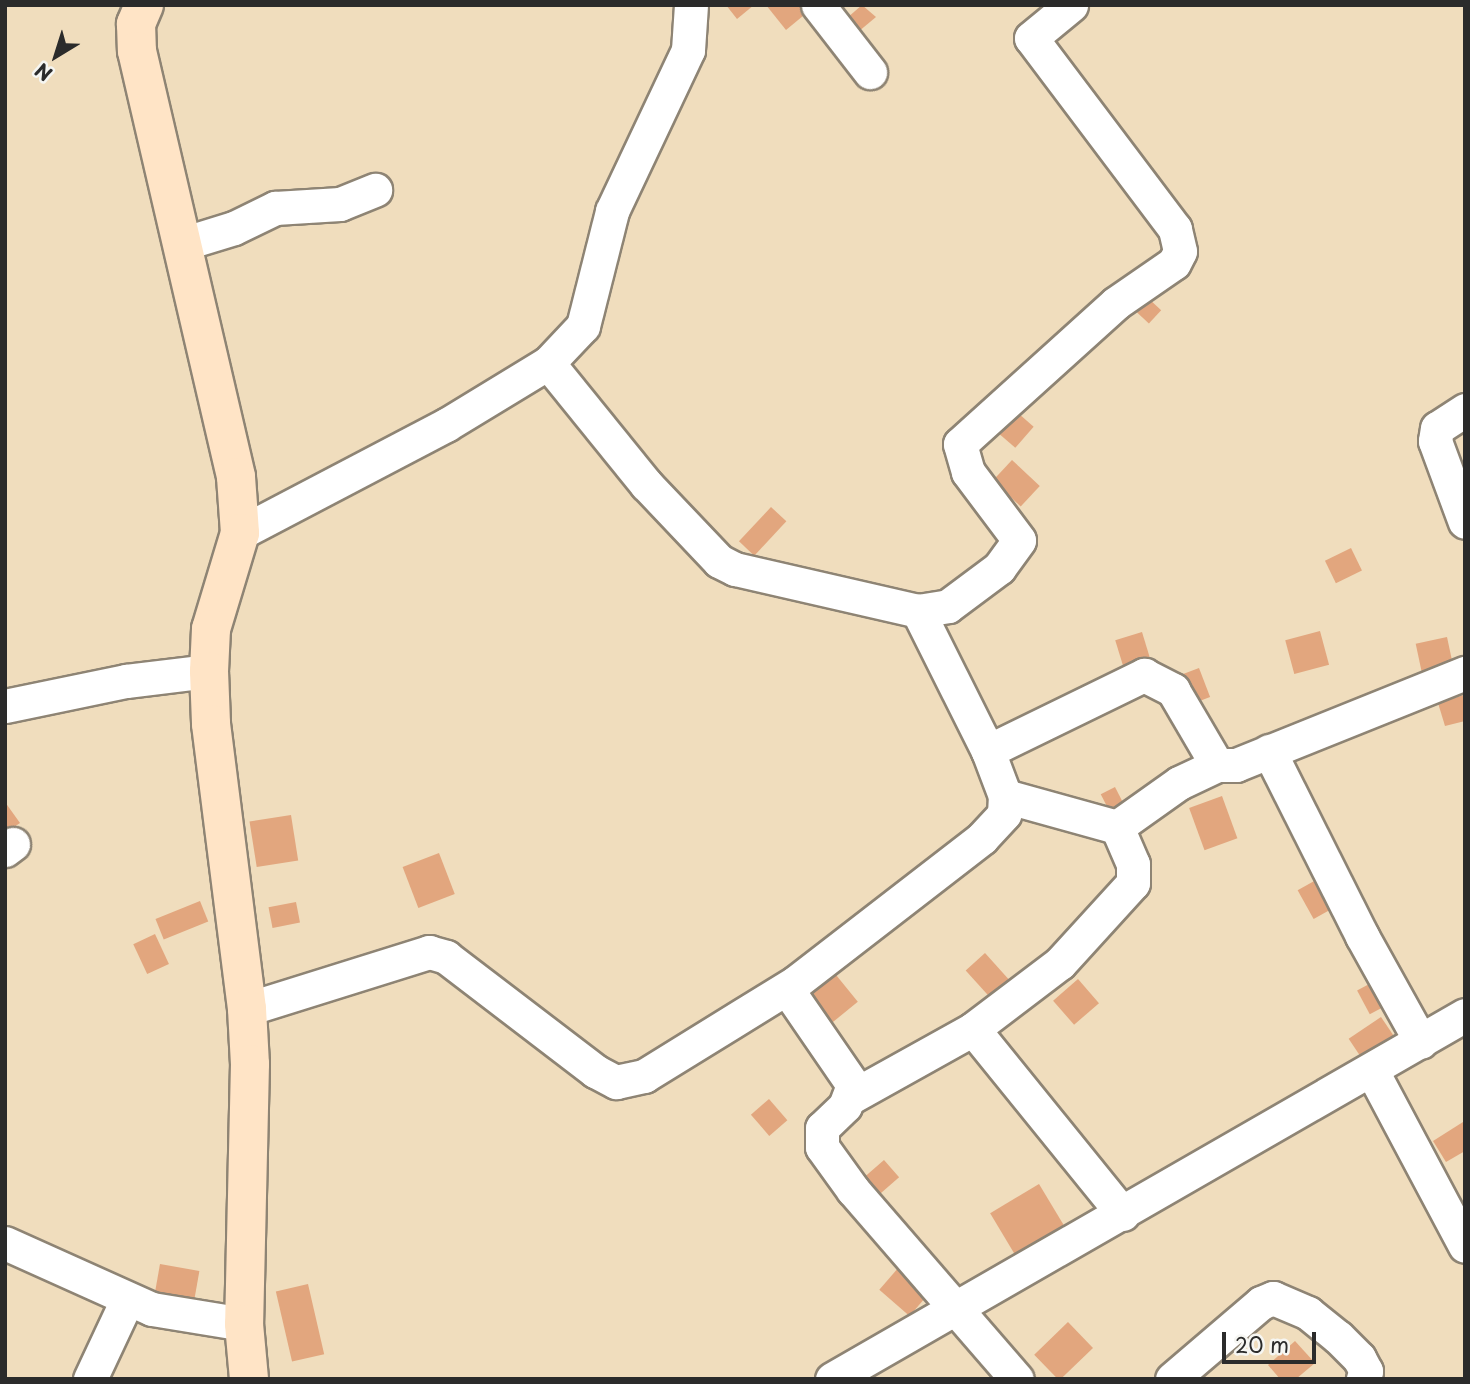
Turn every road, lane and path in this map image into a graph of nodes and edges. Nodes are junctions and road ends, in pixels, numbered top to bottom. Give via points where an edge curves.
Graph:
1 (691, 5) edge
2 (818, 5) edge
3 (1071, 5) edge
4 (132, 12) edge
5 (870, 72) dead end
6 (375, 190) dead end
7 (182, 244) junction
8 (548, 363) junction
9 (1465, 410) edge
10 (1465, 522) edge
11 (240, 533) junction
12 (918, 611) junction
13 (209, 671) junction
14 (1465, 673) edge
15 (5, 706) edge
16 (988, 751) junction
17 (1269, 751) junction
18 (1217, 765) junction
19 (1005, 796) junction
20 (1117, 827) junction
21 (787, 989) junction
22 (247, 1009) junction
23 (1465, 1015) edge
24 (974, 1029) junction
25 (1421, 1042) junction
26 (1372, 1071) junction
27 (851, 1097) junction
28 (1123, 1214) junction
29 (5, 1242) edge
30 (1465, 1246) edge
31 (128, 1300) junction
32 (952, 1307) junction
33 (244, 1324) junction
34 (845, 1375) edge
35 (90, 1379) edge
36 (249, 1379) edge
37 (1017, 1379) edge
38 (1172, 1379) edge
39 (1363, 1379) edge

1 - 8 street via 688,50 612,211 587,316
2 - 5 street
3 - 12 street via 1031,38 1175,229 1180,251 1174,263 1116,303 960,444 961,457 1019,540 999,568 948,606
4 - 7 street via 136,51
6 - 7 street via 340,204 275,208 234,228
7 - 11 street via 236,477
8 - 11 street via 446,425
8 - 12 street via 646,484 719,561 736,569
9 - 10 street via 1437,428 1435,441
11 - 13 street via 211,629
12 - 16 street
13 - 15 street via 102,685
13 - 22 street via 211,724
14 - 17 street
16 - 18 street via 1144,675 1174,690
16 - 19 street
17 - 18 street via 1236,765
17 - 25 street
18 - 20 street via 1179,783
19 - 20 street
19 - 21 street via 1004,814 982,838
20 - 24 street via 1135,874 1127,893 1060,963
21 - 22 street via 627,1083 595,1071 446,957 429,952
21 - 27 street via 845,1071 853,1085
22 - 33 street via 250,1064
23 - 25 street
24 - 27 street
24 - 28 street
25 - 26 street
26 - 28 street
26 - 30 street
27 - 32 street via 822,1128 822,1147
28 - 32 street
29 - 31 street
31 - 33 street via 199,1319
31 - 35 street
32 - 34 street
32 - 37 street
33 - 36 street
38 - 39 street via 1261,1303 1273,1298 1308,1313 1338,1337 1359,1358 1366,1371

